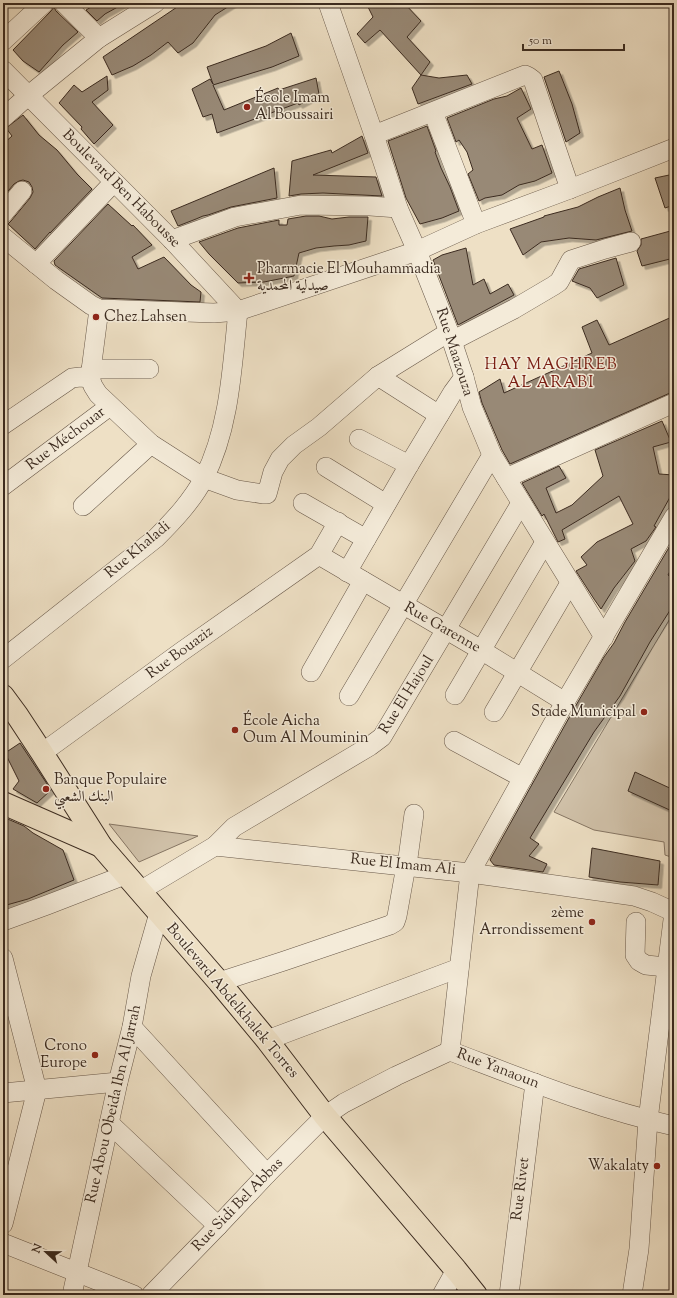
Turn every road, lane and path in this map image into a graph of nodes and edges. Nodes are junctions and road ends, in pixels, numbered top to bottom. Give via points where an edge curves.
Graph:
1 (44, 3) edge
2 (64, 3) edge
3 (155, 3) edge
4 (328, 3) edge
5 (99, 38) junction
6 (3, 41) edge
7 (3, 70) edge
8 (29, 95) junction
9 (433, 112) junction
10 (3, 118) edge
11 (374, 135) junction
12 (674, 148) edge
13 (114, 182) junction
14 (570, 189) junction
15 (22, 192) dead end
16 (398, 208) junction
17 (3, 214) edge
18 (476, 224) junction
19 (3, 237) edge
20 (172, 240) junction
21 (631, 242) dead end
22 (417, 251) junction
23 (36, 264) junction
24 (99, 309) junction
25 (238, 310) junction
26 (451, 337) junction
27 (149, 369) dead end
28 (90, 374) junction
29 (378, 376) junction
30 (464, 377) junction
31 (674, 403) edge
32 (110, 406) junction
33 (439, 415) junction
34 (3, 425) edge
35 (359, 439) dead end
36 (151, 444) junction
37 (492, 455) junction
38 (409, 465) junction
39 (326, 468) dead end
40 (204, 478) junction
41 (506, 478) junction
42 (3, 486) edge
43 (303, 502) dead end
44 (521, 503) junction
45 (386, 504) junction
46 (84, 506) dead end
47 (674, 517) edge
48 (338, 522) junction
49 (366, 539) junction
50 (545, 542) junction
51 (318, 555) junction
52 (355, 577) junction
53 (570, 583) junction
54 (402, 605) junction
55 (446, 631) junction
56 (604, 637) junction
57 (481, 650) junction
58 (3, 660) edge
59 (311, 672) dead end
60 (518, 672) junction
61 (3, 696) edge
62 (349, 696) dead end
63 (455, 696) dead end
64 (565, 702) junction
65 (494, 712) dead end
66 (454, 740) dead end
67 (42, 753) junction
68 (523, 778) junction
69 (3, 803) edge
70 (414, 814) dead end
71 (101, 846) junction
72 (215, 846) junction
73 (406, 866) junction
74 (470, 873) junction
75 (126, 875) junction
76 (140, 892) junction
77 (674, 912) edge
78 (159, 913) junction
79 (3, 920) edge
80 (636, 922) dead end
81 (3, 958) edge
82 (666, 967) junction
83 (459, 968) junction
84 (219, 982) junction
85 (132, 1027) junction
86 (267, 1040) junction
87 (450, 1051) junction
88 (118, 1082) junction
89 (535, 1083) junction
90 (37, 1090) junction
91 (3, 1093) edge
92 (325, 1116) junction
93 (648, 1120) junction
94 (109, 1123) junction
95 (674, 1126) edge
96 (267, 1174) junction
97 (3, 1224) edge
98 (218, 1226) junction
99 (3, 1243) edge
100 (456, 1270) junction
101 (76, 1272) junction
102 (72, 1295) edge
103 (134, 1295) edge
104 (151, 1295) edge
105 (442, 1295) edge
106 (476, 1295) edge
107 (509, 1295) edge
108 (632, 1295) edge

1 - 6 street
2 - 5 street
3 - 5 street
4 - 11 street, Rue Maazouza
5 - 8 street
7 - 8 street, Boulevard Ben Habousse
8 - 10 street
8 - 13 street, Boulevard Ben Habousse
9 - 11 street
9 - 14 street via 525,75 529,77 533,80
9 - 18 street
11 - 16 street, Rue Maazouza
12 - 14 street
13 - 20 street, Boulevard Ben Habousse
13 - 23 street
14 - 18 street
15 - 17 street
16 - 20 street via 301,205 236,217
16 - 22 street, Rue Maazouza
18 - 22 street
19 - 23 street
20 - 25 street, Boulevard Ben Habousse
21 - 26 street via 571,260 559,282 553,286 514,309
22 - 25 street
22 - 26 street, Rue Maazouza
23 - 24 street
24 - 25 street via 214,313
24 - 28 street
25 - 40 street, Rue Khaladi via 231,380 223,422
26 - 29 street
26 - 30 street, Rue Maazouza
27 - 28 street
28 - 32 street via 93,386
28 - 34 street via 72,378
29 - 33 street
29 - 40 street via 280,459 273,472 267,494 237,490
30 - 33 street
30 - 37 street, Rue Maazouza via 472,407
31 - 41 street
32 - 36 street
32 - 42 street, Rue Méchouar
33 - 38 street
35 - 38 street
36 - 40 street
36 - 46 street
37 - 41 street, Rue Maazouza
37 - 54 street
38 - 45 street
39 - 45 street
40 - 58 street, Rue Khaladi via 172,523 156,538
41 - 44 street, Rue Maazouza
43 - 48 street
44 - 50 street, Rue Maazouza
44 - 55 street, Rue El Hajoul
45 - 49 street
47 - 56 street
48 - 49 street
48 - 51 street
49 - 52 street
50 - 53 street, Rue Maazouza
50 - 57 street
51 - 52 street, Rue Garenne
51 - 67 street, Rue Bouaziz
52 - 54 street, Rue Garenne
52 - 59 street
53 - 56 street, Rue Maazouza
53 - 60 street
54 - 55 street, Rue Garenne
54 - 62 street
55 - 57 street, Rue Garenne
55 - 72 street, Rue El Hajoul via 382,738 234,827
56 - 64 street
57 - 60 street, Rue Garenne
57 - 63 street
60 - 64 street, Rue Garenne
60 - 65 street
61 - 67 main road, Boulevard Abdelkhalek Torres
64 - 68 street
66 - 68 street
67 - 71 main road, Boulevard Abdelkhalek Torres
68 - 74 street
69 - 71 main road
70 - 73 street
71 - 75 main road, Boulevard Abdelkhalek Torres
72 - 73 street, Rue El Imam Ali
72 - 76 street
73 - 74 street, Rue El Imam Ali
73 - 84 street via 395,922
74 - 77 street, Rue El Imam Ali via 634,896
74 - 83 street, Rue Yanaoun
75 - 76 main road, Boulevard Abdelkhalek Torres
75 - 79 street
76 - 78 main road, Boulevard Abdelkhalek Torres
77 - 82 street
78 - 84 main road, Boulevard Abdelkhalek Torres
78 - 85 street, Rue Abou Obeida Ibn Al Jarrah via 142,976
80 - 82 street via 635,955 646,965
81 - 90 street
82 - 93 street
83 - 86 street
83 - 87 street, Rue Yanaoun
84 - 86 main road, Boulevard Abdelkhalek Torres
85 - 88 street, Rue Abou Obeida Ibn Al Jarrah
85 - 96 street
86 - 92 main road, Boulevard Abdelkhalek Torres
87 - 89 street, Rue Yanaoun
87 - 92 street, Rue Sidi Bel Abbas via 389,1079
88 - 90 street
88 - 94 street, Rue Abou Obeida Ibn Al Jarrah
89 - 93 street, Rue Yanaoun via 591,1104
89 - 107 street, Rue Rivet
90 - 91 street
90 - 97 street
92 - 96 street, Rue Sidi Bel Abbas
92 - 100 main road, Boulevard Abdelkhalek Torres
93 - 95 street, Rue Yanaoun
93 - 108 street via 639,1249
94 - 98 street
94 - 101 street, Rue Abou Obeida Ibn Al Jarrah
96 - 98 street, Rue Sidi Bel Abbas
98 - 104 street, Rue Sidi Bel Abbas
99 - 101 street
100 - 105 street
100 - 106 main road, Boulevard Abdelkhalek Torres
101 - 102 street, Rue Abou Obeida Ibn Al Jarrah
101 - 103 street

